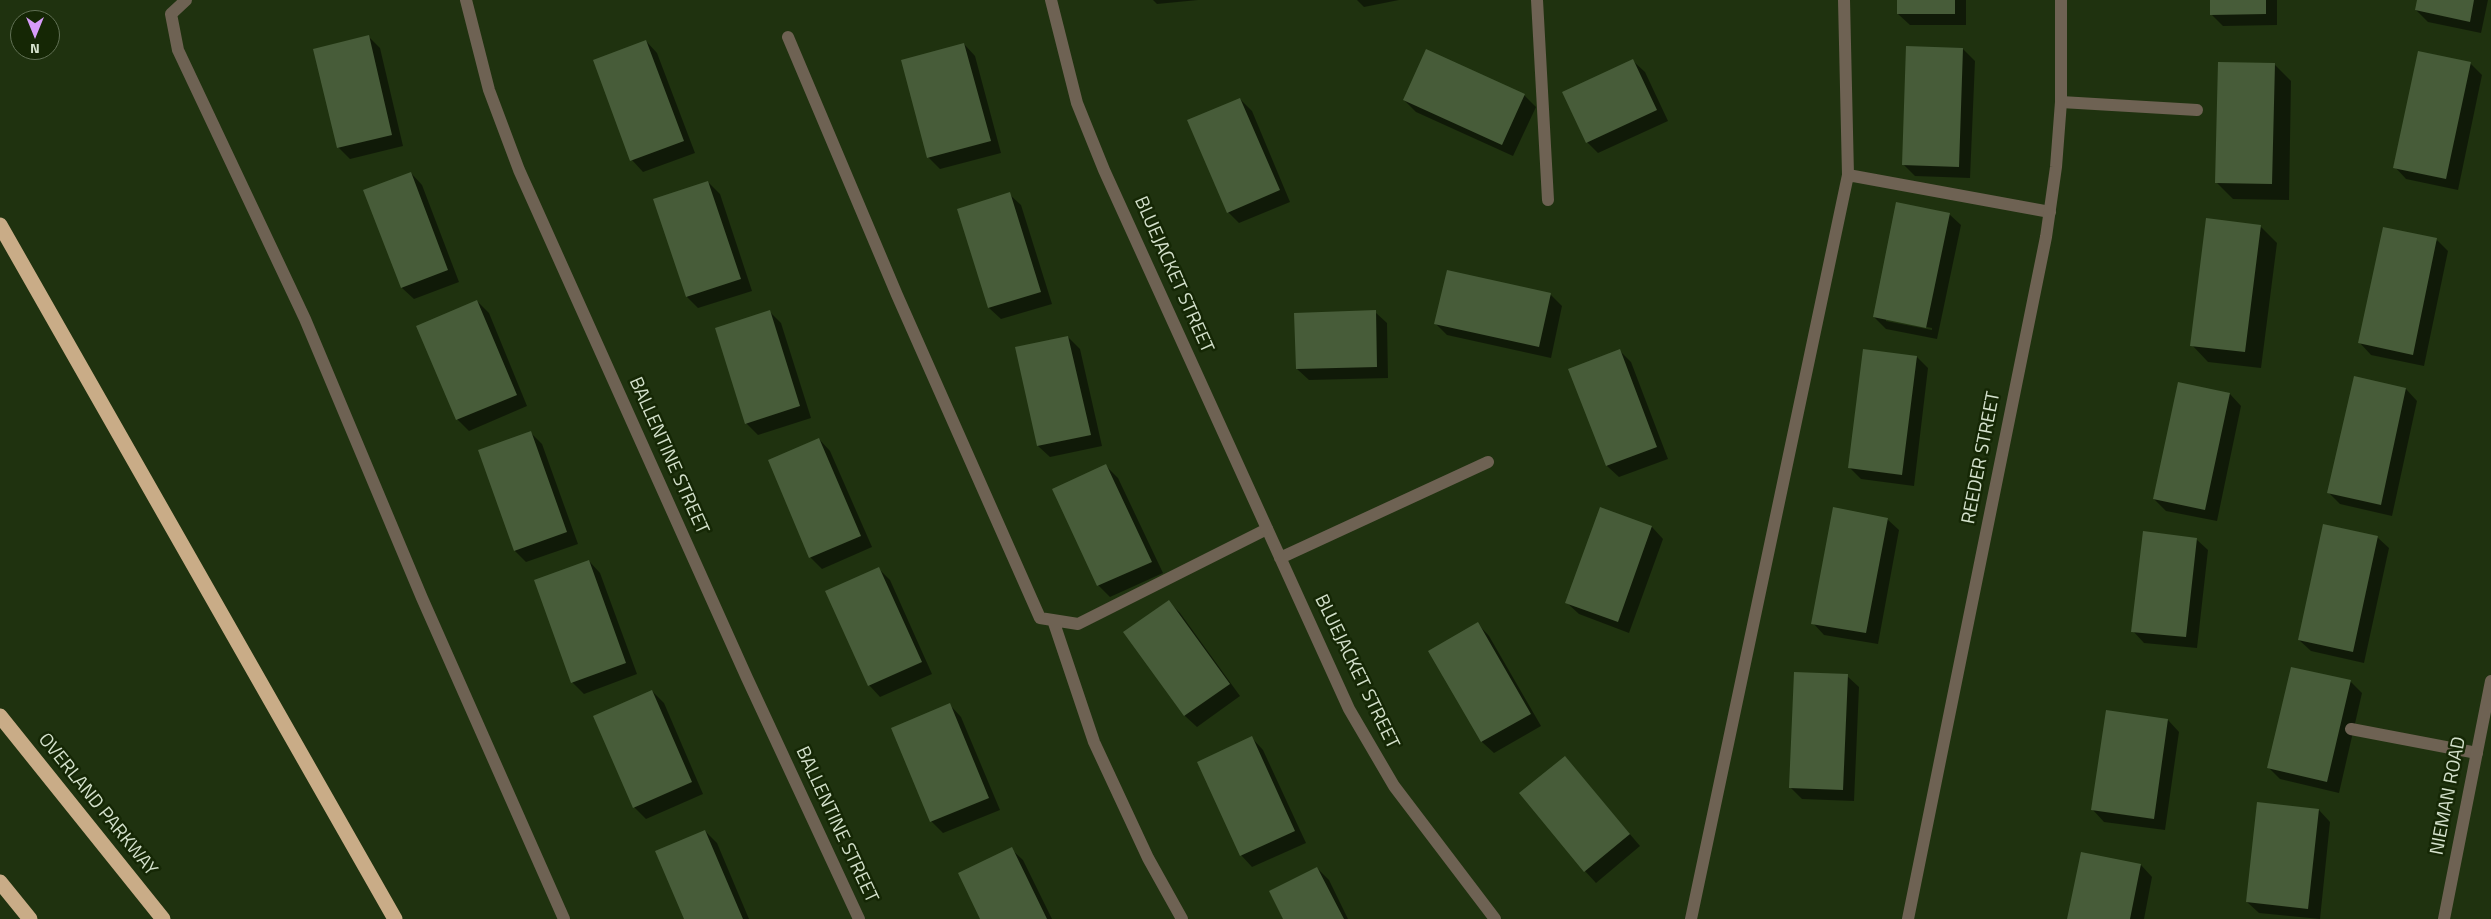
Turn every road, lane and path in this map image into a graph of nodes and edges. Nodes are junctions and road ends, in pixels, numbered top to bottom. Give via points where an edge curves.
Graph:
1 (186, 0) edge
2 (466, 0) edge
3 (1051, 0) edge
4 (1537, 0) edge
5 (1844, 0) edge
6 (2061, 0) edge
7 (788, 37) dead end
8 (2061, 102) junction
9 (2196, 110) dead end
10 (1848, 175) junction
11 (1548, 200) dead end
12 (2050, 212) junction
13 (0, 224) edge
14 (1488, 462) dead end
15 (1267, 529) junction
16 (1280, 558) junction
17 (1053, 620) junction
18 (2491, 681) edge
19 (0, 716) edge
20 (2351, 729) dead end
21 (2477, 753) junction
22 (0, 882) edge
23 (30, 919) edge
24 (163, 919) edge
25 (395, 919) edge
26 (564, 919) edge
27 (859, 919) edge
28 (1182, 919) edge
29 (1495, 919) edge
30 (1691, 919) edge
31 (1908, 919) edge
32 (2444, 919) edge

1 - 26 street via 171,14 178,50 305,319 422,598
2 - 27 street, BALLENTINE STREET via 489,90 519,170
3 - 15 street, BLUEJACKET STREET via 1078,103 1101,162
4 - 11 street
5 - 10 street
6 - 8 street, REEDER STREET
7 - 17 street via 901,304 1040,618
8 - 9 street
8 - 12 street, REEDER STREET
10 - 12 street
10 - 30 street
12 - 31 street, REEDER STREET
13 - 25 highway
14 - 16 street
15 - 16 street, BLUEJACKET STREET
15 - 17 street via 1078,624
16 - 29 street, BLUEJACKET STREET via 1349,709 1394,786
17 - 28 street via 1094,742 1148,858
18 - 21 street, NIEMAN ROAD
19 - 24 highway, OVERLAND PARKWAY
20 - 21 street
21 - 32 street, NIEMAN ROAD
22 - 23 highway

